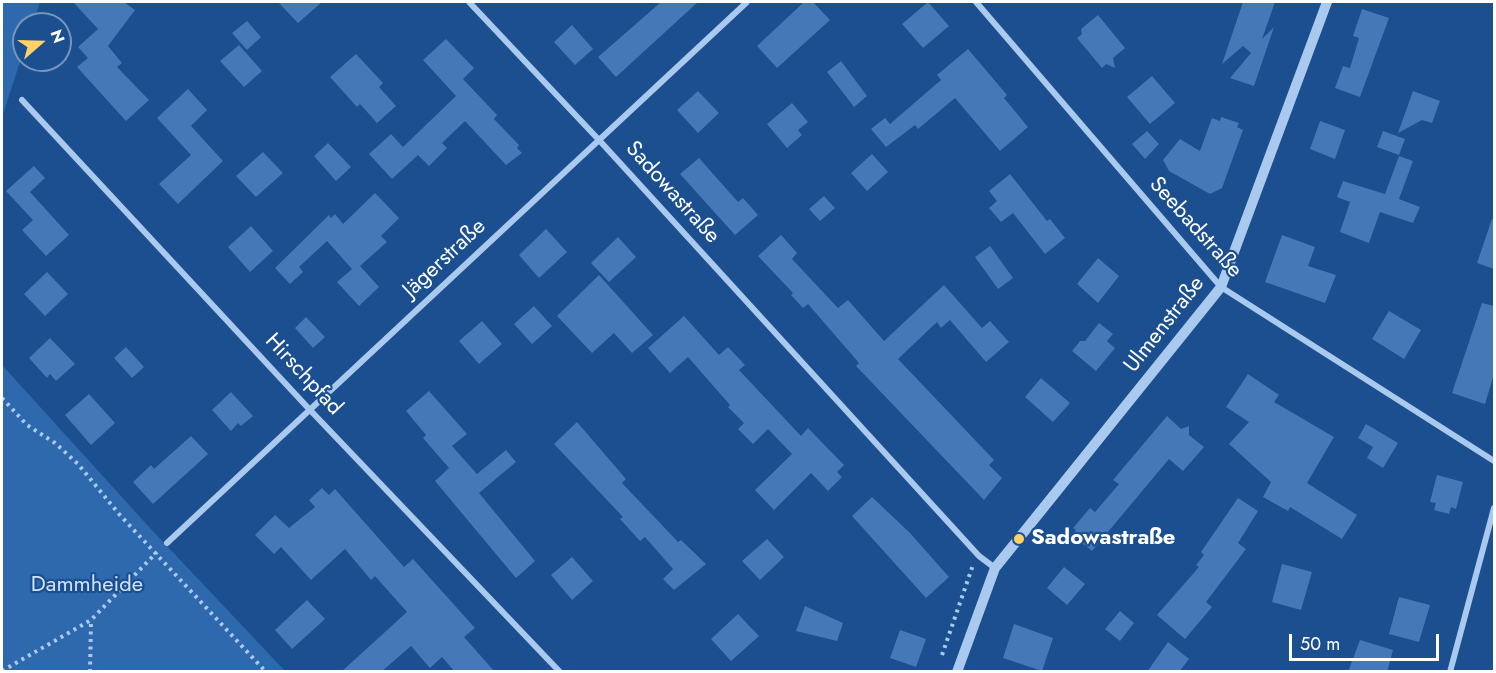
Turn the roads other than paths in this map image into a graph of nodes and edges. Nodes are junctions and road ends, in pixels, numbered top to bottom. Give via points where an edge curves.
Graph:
1 (469, 2) edge
2 (747, 2) edge
3 (976, 2) edge
4 (1327, 2) edge
5 (22, 100) dead end
6 (599, 140) junction
7 (1221, 287) junction
8 (310, 410) junction
9 (1494, 462) edge
10 (1494, 508) edge
11 (167, 543) dead end
12 (995, 568) junction
13 (560, 672) edge
14 (957, 672) edge
15 (1450, 672) edge

1 - 6 street, Sadowastraße
2 - 6 street, Jägerstraße
3 - 7 street, Seebadstraße
4 - 7 street, Ulmenstraße
5 - 8 street, Hirschpfad
6 - 8 street, Jägerstraße
6 - 12 street, Sadowastraße via 979,556
7 - 9 street, Seebadstraße
7 - 12 street, Ulmenstraße
8 - 11 street, Jägerstraße
8 - 13 street, Hirschpfad
10 - 15 street
12 - 14 street, Ulmenstraße

